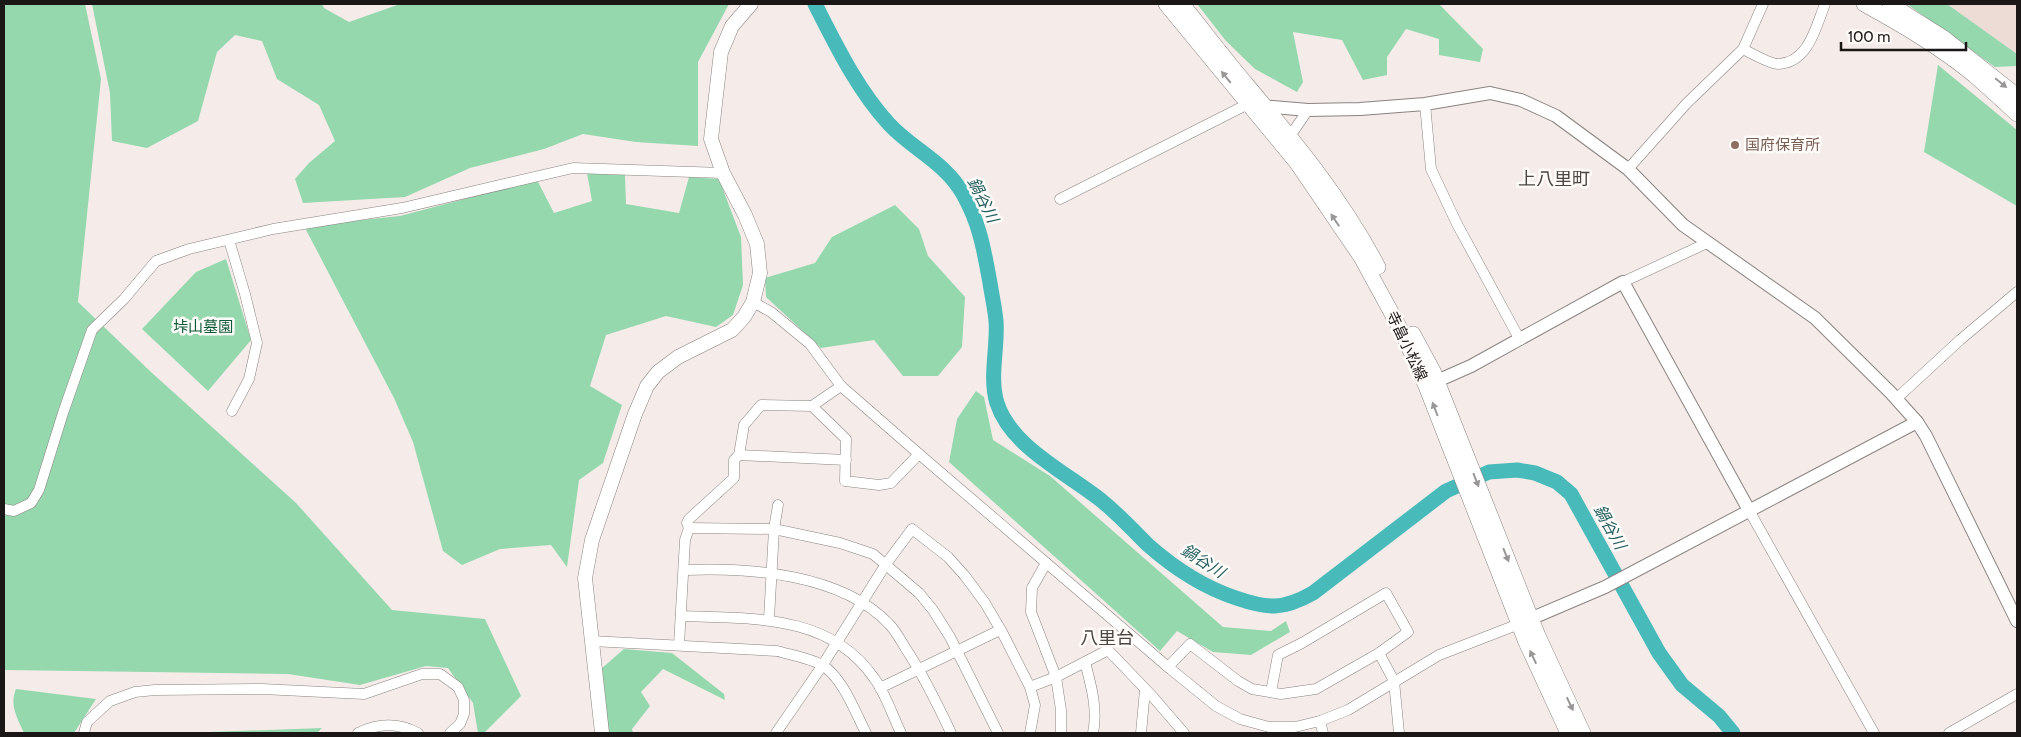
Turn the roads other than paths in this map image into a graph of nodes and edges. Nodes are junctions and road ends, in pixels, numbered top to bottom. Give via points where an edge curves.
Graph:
1 (751, 4) edge
2 (1166, 4) edge
3 (1182, 4) edge
4 (1762, 4) edge
5 (1825, 4) edge
6 (1864, 4) edge
7 (1890, 4) edge
8 (1742, 49) junction
9 (2017, 96) edge
10 (1248, 104) junction
11 (1425, 104) junction
12 (1265, 106) junction
13 (1308, 110) junction
14 (2017, 114) edge
15 (1290, 136) junction
16 (1628, 169) junction
17 (723, 174) junction
18 (1060, 199) dead end
19 (228, 240) junction
20 (1707, 243) junction
21 (1623, 282) junction
22 (2017, 292) edge
23 (753, 302) junction
24 (1520, 340) junction
25 (1431, 384) junction
26 (841, 386) junction
27 (1896, 399) junction
28 (812, 406) junction
29 (232, 411) dead end
30 (1917, 422) junction
31 (919, 454) junction
32 (739, 455) junction
33 (846, 460) junction
34 (778, 505) dead end
35 (4, 509) edge
36 (1750, 512) junction
37 (690, 528) junction
38 (774, 529) junction
39 (1046, 563) junction
40 (886, 564) junction
41 (684, 570) junction
42 (771, 574) junction
43 (862, 602) junction
44 (681, 616) junction
45 (769, 619) junction
46 (2017, 621) edge
47 (1525, 622) junction
48 (1000, 630) junction
49 (592, 641) junction
50 (835, 643) junction
51 (679, 645) junction
52 (957, 651) junction
53 (1379, 653) junction
54 (1085, 662) junction
55 (822, 666) junction
56 (1168, 667) junction
57 (919, 668) junction
58 (1056, 677) junction
59 (1394, 681) junction
60 (1030, 687) junction
61 (880, 688) junction
62 (1145, 690) junction
63 (1271, 692) junction
64 (2017, 694) edge
65 (1320, 722) junction
66 (84, 733) edge
67 (358, 733) edge
68 (418, 733) edge
69 (450, 733) edge
70 (602, 733) edge
71 (776, 733) edge
72 (866, 733) edge
73 (900, 733) edge
74 (951, 733) edge
75 (998, 733) edge
76 (1030, 733) edge
77 (1061, 733) edge
78 (1093, 733) edge
79 (1141, 733) edge
80 (1184, 733) edge
81 (1323, 733) edge
82 (1399, 733) edge
83 (1568, 733) edge
84 (1584, 733) edge
85 (1874, 733) edge
86 (1949, 733) edge

1 - 17 main road via 732,26 721,52 711,139
10 -> 2 main road, 寺畠小松線
3 - 12 main road, 寺畠小松線
4 - 8 street
5 - 8 street via 1801,56 1777,64
6 - 14 main road via 1937,48 1974,75
7 -> 9 main road via 1944,38
8 - 16 street via 1687,103
10 - 12 street
10 - 18 street
25 -> 10 main road, 寺畠小松線 via 1361,257 1297,163
11 - 13 street
11 - 16 street via 1490,93 1521,100 1556,116
11 - 24 street via 1431,169
12 - 13 street
12 - 15 main road, 寺畠小松線
13 - 15 street
15 - 25 main road, 寺畠小松線 via 1334,195 1370,252
16 - 20 street via 1683,225
17 - 19 street via 573,168 402,208
17 - 23 main road via 757,244 760,273
19 - 29 street via 258,343 249,380
19 - 35 street via 156,261 92,330 39,490 30,503 14,511
20 - 21 street
20 - 27 street via 1814,318
21 - 24 street
21 - 36 street
22 - 27 street
23 - 26 street via 772,312 810,344
23 - 49 main road via 732,330 678,357 658,372 647,386 592,540 585,578
24 - 25 street
25 - 47 main road, 寺畠小松線
26 - 28 street
26 - 31 street
27 - 30 street
28 - 32 street via 762,405 744,425
28 - 33 street via 846,439
30 - 36 street
30 - 46 street
31 - 33 street via 891,483 879,484 845,481
31 - 39 street
32 - 33 street
32 - 37 street via 734,460 734,478 689,519
34 - 38 street
36 - 47 street via 1605,587
36 - 85 street
37 - 38 street
37 - 41 street via 685,540
38 - 40 street via 856,547
38 - 42 street
39 - 56 street
39 - 58 street via 1032,588 1031,612
40 - 43 street
40 - 48 street via 912,529 948,556 985,603
40 - 52 street via 920,593
41 - 42 street
41 - 44 street
42 - 43 street via 820,584
42 - 45 street
43 - 50 street
43 - 57 street via 891,626
44 - 45 street
44 - 51 street
45 - 50 street via 813,630
47 - 59 street via 1439,655
83 -> 47 main road, 寺畠小松線
47 -> 84 main road, 寺畠小松線
48 - 52 street
48 - 60 street
49 - 51 street
49 - 70 main road
50 - 55 street
50 - 61 street via 861,660
51 - 55 street via 777,651
52 - 57 street
52 - 75 street
53 - 59 street
53 - 63 street via 1316,689 1281,694
53 - 63 street via 1408,632 1386,593 1278,655
54 - 58 street
54 - 62 street via 1108,650
54 - 78 street via 1096,718
55 - 71 street
55 - 72 street via 844,690
56 - 63 street via 1190,644 1238,681
56 - 65 street via 1216,706 1240,720 1268,727 1295,727
57 - 61 street
57 - 74 street
58 - 60 street
58 - 77 street
59 - 65 street via 1348,710
59 - 82 street
60 - 76 street via 1035,705
61 - 73 street
62 - 79 street
62 - 80 street
64 - 86 street
65 - 81 street
66 - 69 street via 87,722 110,701 135,692 262,689 364,694 422,674 440,674 458,687 464,700 460,724
67 - 68 street via 400,725

